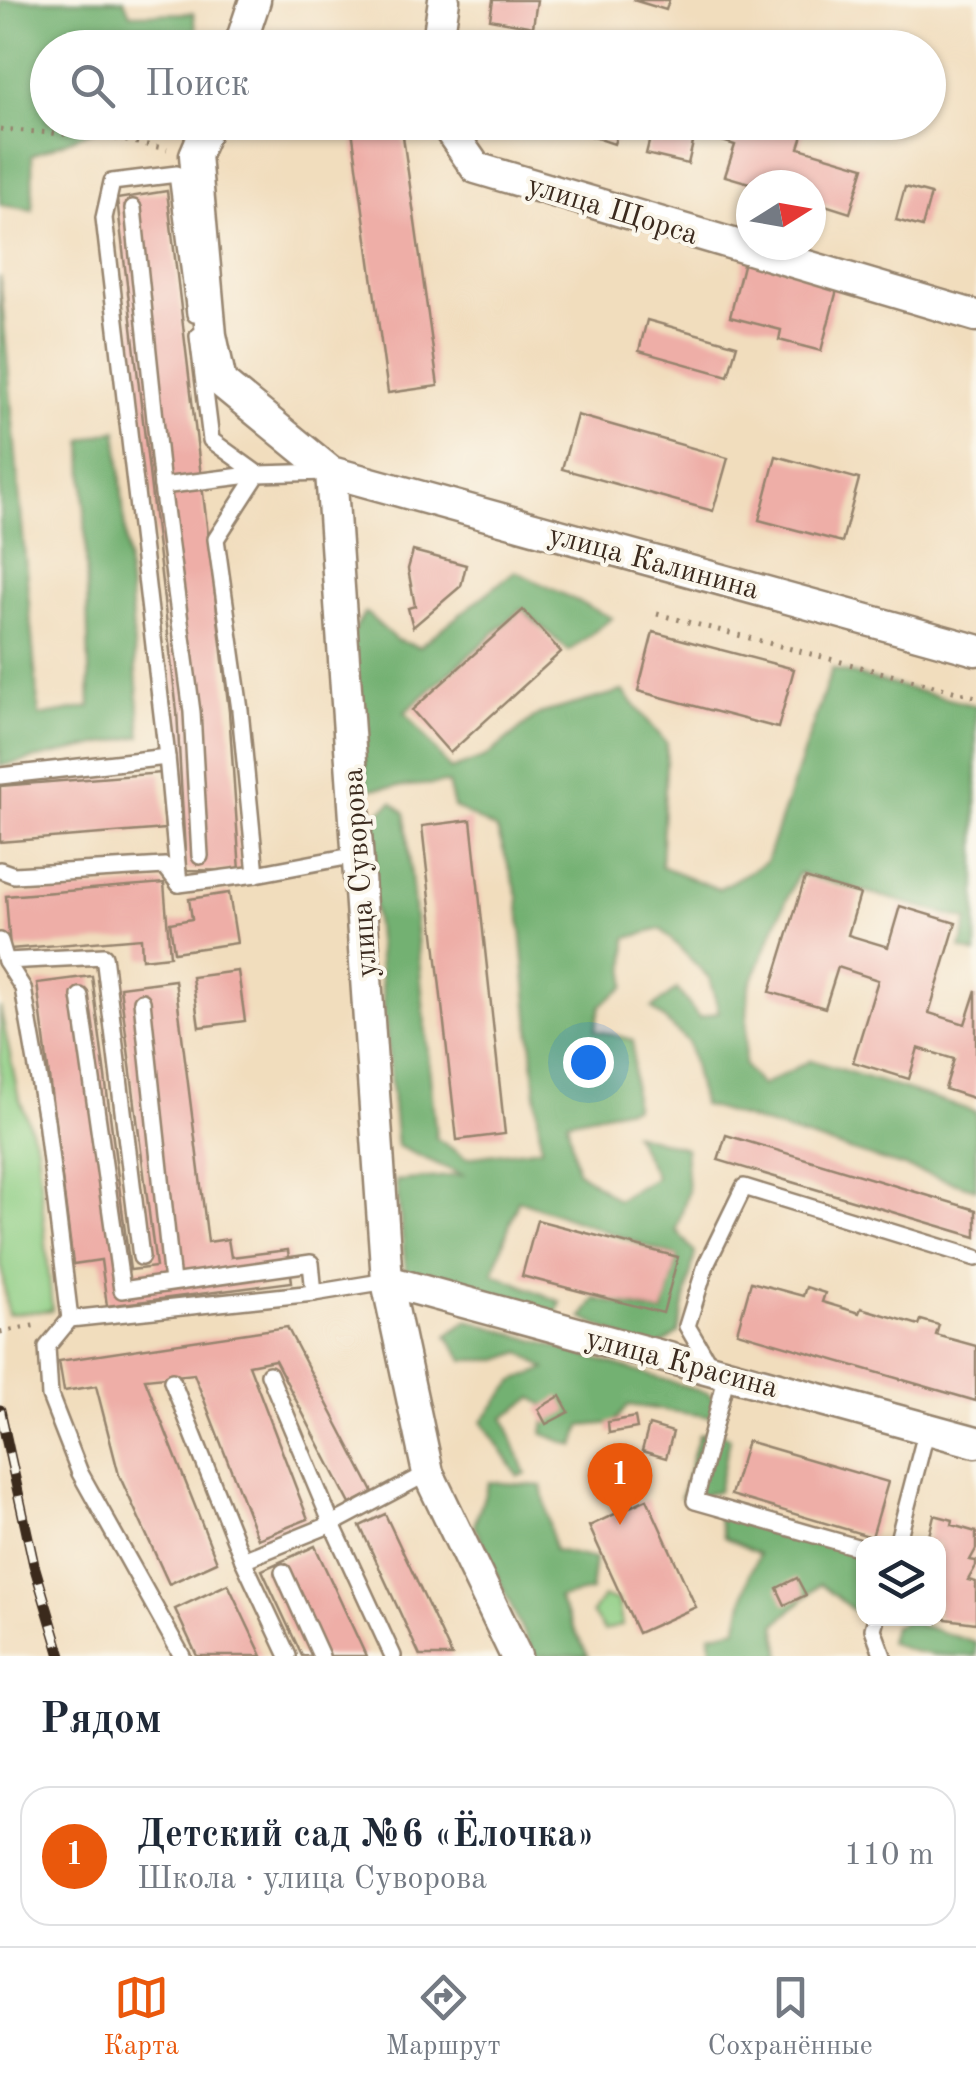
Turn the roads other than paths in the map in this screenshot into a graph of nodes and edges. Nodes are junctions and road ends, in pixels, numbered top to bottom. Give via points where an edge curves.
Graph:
1 (255, 0) edge
2 (444, 0) edge
3 (245, 30) edge
4 (440, 30) edge
5 (201, 140) edge
6 (457, 140) edge
7 (133, 208) dead end
8 (976, 316) edge
9 (331, 472) junction
10 (258, 474) junction
11 (162, 486) junction
12 (976, 650) edge
13 (168, 757) junction
14 (0, 776) edge
15 (357, 855) junction
16 (200, 856) dead end
17 (0, 870) edge
18 (256, 874) junction
19 (178, 884) junction
20 (0, 941) edge
21 (6, 960) junction
22 (80, 996) dead end
23 (142, 1001) dead end
24 (141, 1258) dead end
25 (976, 1258) edge
26 (387, 1280) junction
27 (172, 1282) junction
28 (314, 1292) junction
29 (70, 1319) junction
30 (720, 1372) junction
31 (268, 1374) dead end
32 (172, 1381) dead end
33 (927, 1429) junction
34 (976, 1442) edge
35 (428, 1473) junction
36 (332, 1524) junction
37 (898, 1536) edge
38 (856, 1547) edge
39 (243, 1560) junction
40 (284, 1572) dead end
41 (874, 1626) edge
42 (182, 1656) edge
43 (288, 1656) edge
44 (321, 1656) edge
45 (393, 1656) edge
46 (516, 1656) edge
47 (883, 1656) edge

1 - 3 street
2 - 4 street
5 - 9 street via 194,155 211,335 222,382
6 - 8 street, улица Щорса via 476,168
7 - 11 lane
9 - 10 lane
9 - 12 street, улица Калинина
9 - 15 street, улица Суворова
10 - 11 lane
10 - 13 lane via 211,440 177,174 112,182 104,218
10 - 18 lane via 216,539
11 - 16 lane via 192,712
13 - 14 lane
13 - 19 lane
15 - 18 lane
15 - 26 street, улица Суворова
17 - 19 lane via 14,875 165,866
18 - 19 lane
20 - 21 lane
21 - 24 lane via 104,956
21 - 29 lane via 23,988
22 - 27 lane via 122,1290
23 - 27 lane
25 - 30 lane via 744,1187 706,1265 687,1326
26 - 28 lane
26 - 30 street, улица Красина
26 - 35 street, улица Суворова
27 - 28 lane via 312,1263
28 - 29 lane
29 - 42 lane via 46,1347 50,1396 80,1473
30 - 33 street, улица Красина
30 - 38 lane via 694,1501
31 - 36 lane
32 - 39 lane
33 - 34 street, улица Красина
33 - 37 lane
35 - 36 lane
35 - 46 street, улица Суворова
36 - 39 lane
36 - 45 lane
39 - 43 lane
40 - 44 lane
41 - 47 lane

